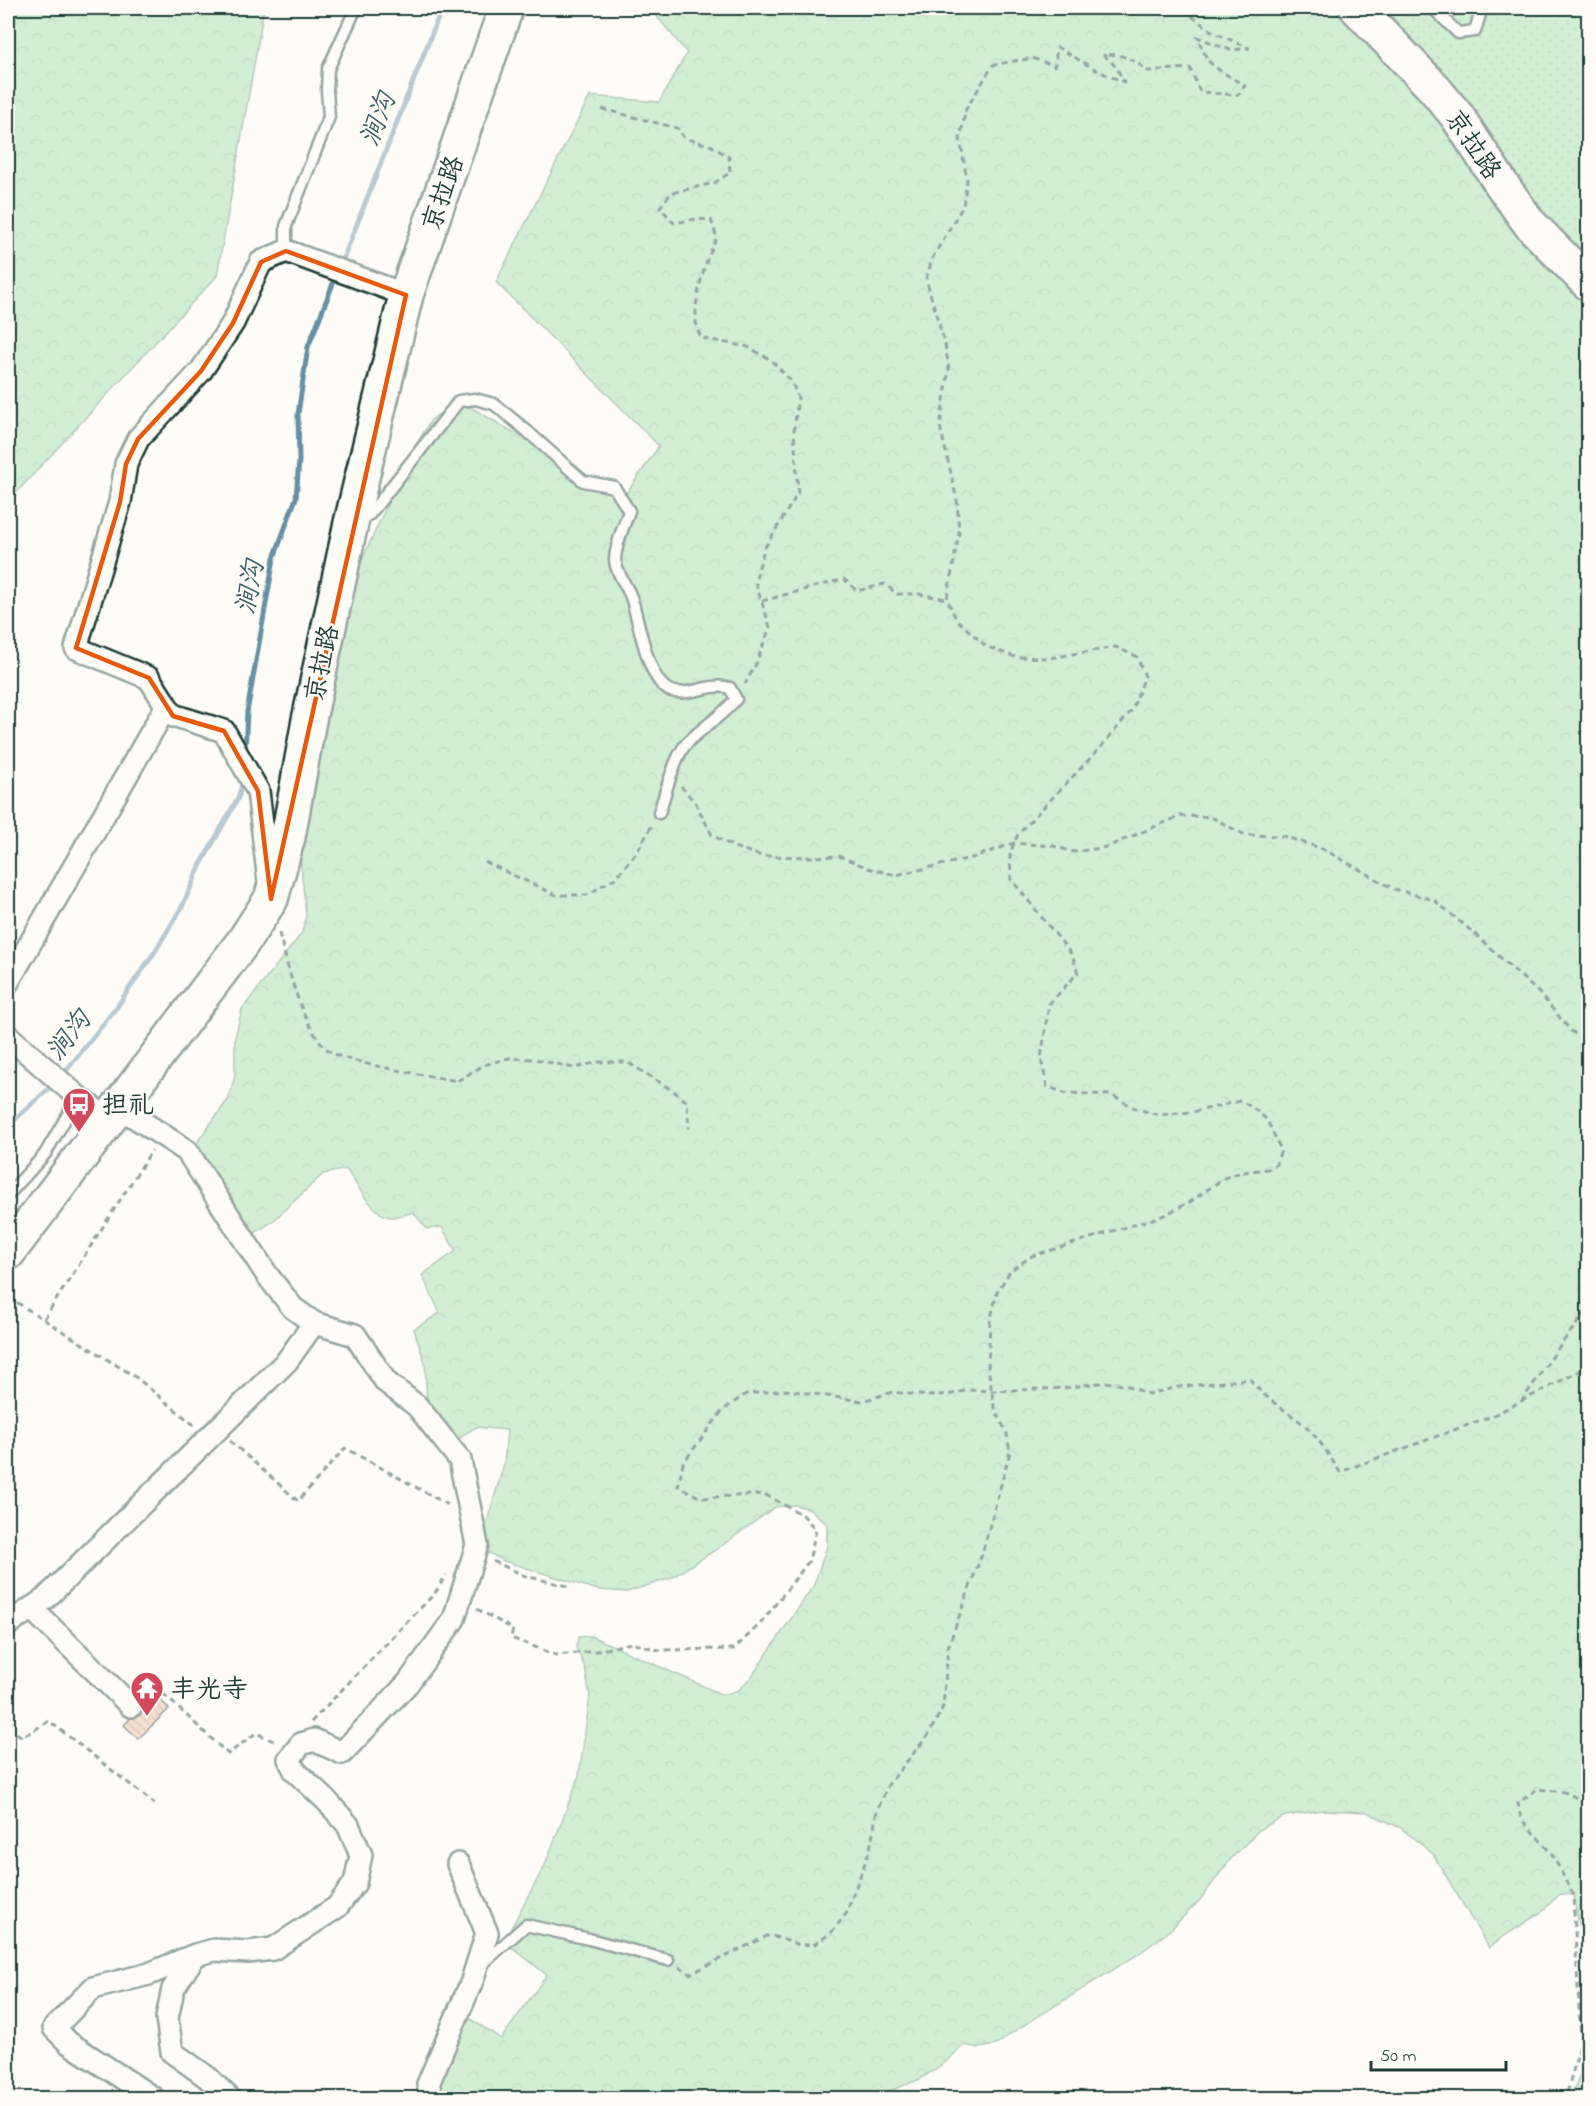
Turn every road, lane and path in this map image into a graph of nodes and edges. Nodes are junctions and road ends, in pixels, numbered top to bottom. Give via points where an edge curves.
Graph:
1 (356, 8) edge
2 (506, 8) edge
3 (1181, 8) edge
4 (1357, 8) edge
5 (1433, 8) edge
6 (1482, 8) edge
7 (602, 109) dead end
8 (286, 251) junction
9 (1588, 283) edge
10 (406, 295) junction
11 (351, 523) junction
12 (947, 599) junction
13 (762, 601) junction
14 (736, 699) junction
15 (173, 716) junction
16 (672, 776) junction
17 (659, 813) joint
18 (1014, 843) junction
19 (485, 862) dead end
20 (271, 899) junction
21 (8, 982) edge
22 (8, 1036) edge
23 (1588, 1042) edge
24 (78, 1097) junction
25 (114, 1113) junction
26 (689, 1129) dead end
27 (160, 1135) junction
28 (8, 1195) edge
29 (8, 1253) edge
30 (8, 1297) edge
31 (1588, 1309) edge
32 (44, 1319) junction
33 (314, 1323) junction
34 (1588, 1367) edge
35 (992, 1391) junction
36 (1520, 1402) junction
37 (213, 1434) junction
38 (463, 1476) junction
39 (474, 1554) junction
40 (447, 1574) dead end
41 (572, 1587) dead end
42 (460, 1600) junction
43 (31, 1608) junction
44 (8, 1624) edge
45 (131, 1706) joint
46 (8, 1726) edge
47 (297, 1749) junction
48 (155, 1803) dead end
49 (1588, 1803) edge
50 (458, 1864) dead end
51 (195, 1955) junction
52 (668, 1960) joint
53 (475, 1970) junction
54 (153, 2098) edge
55 (228, 2098) edge
56 (432, 2098) edge
57 (1558, 2098) edge

1 - 8 lane via 328,69 329,117 286,226
2 - 10 highway, 京拉路
3 - 12 path via 1213,32 1249,48 1230,50 1197,38 1208,61 1245,86 1238,95 1200,92 1190,68 1148,71 1132,59 1114,53 1104,55 1124,82 1057,47 1055,66 1032,58 993,65 966,109 960,139 967,180 963,206 933,257 926,279 945,344 948,369 940,426 957,500 958,533
4 - 9 highway, 京拉路 via 1434,87 1530,224
5 - 6 lane via 1458,33 1475,31
7 - 13 path via 677,128 684,138 712,146 729,157 730,173 714,183 671,193 660,207 674,223 711,220 717,238 705,261 696,321 701,338 748,347 771,360 792,382 798,399 794,430 798,493 764,549 755,582
8 - 10 street
8 - 15 street via 261,262 233,323 201,371 138,439 126,464 120,502 76,648 148,678
10 - 11 highway, 京拉路
11 - 14 lane via 370,514 459,401 475,399 494,404 584,481 615,487 629,511 615,561 631,597 650,664 661,683 671,691 730,688
11 - 20 highway, 京拉路 via 288,837
12 - 13 path via 897,594 885,584 857,591 844,579
12 - 18 path via 956,619 987,647 1015,657 1049,658 1116,646 1137,657 1145,676 1132,710
13 - 14 path via 770,627 756,664
14 - 16 lane via 685,744
15 - 20 street via 225,731 258,791
15 - 21 street via 163,712
16 - 17 lane
16 - 18 path via 696,804 712,835 762,856 839,856 896,875 972,858
17 - 19 path via 637,852 615,878 587,895 556,895
18 - 23 path via 1074,852 1107,847 1180,816 1211,817 1245,835 1283,836 1323,849 1394,889 1434,900 1540,994 1571,1031
18 - 35 path via 1010,853 1011,879 1072,955 1078,973 1049,1004 1041,1059 1047,1086 1064,1093 1111,1095 1158,1115 1240,1101 1267,1120 1281,1150 1276,1164 1268,1169 1224,1178 1161,1216 1032,1256 1011,1270 997,1292 990,1322 988,1367
20 - 25 highway, 京拉路
20 - 26 path via 304,1011 330,1052 457,1081 484,1065 509,1058 536,1059 574,1068 599,1062 627,1062 687,1102
22 - 24 street
24 - 25 street
24 - 28 lane via 45,1154
25 - 27 street
25 - 29 highway, 京拉路
27 - 32 path
27 - 33 street via 187,1151 267,1275 293,1308
30 - 32 path
31 - 36 path
32 - 37 path via 137,1378
33 - 37 street via 287,1361
33 - 38 street via 355,1335 386,1382 417,1406 460,1460
34 - 36 path
35 - 36 path via 1106,1382 1149,1394 1250,1379 1261,1394 1304,1425 1340,1472
35 - 42 path via 928,1396 893,1392 862,1401 786,1390 746,1394 723,1410 683,1463 678,1486 701,1498 764,1494 803,1515 816,1530 809,1561 761,1623 734,1649 660,1650 631,1643 597,1652 556,1655 511,1638 513,1629
35 - 52 path via 1010,1452 982,1554 948,1647 943,1707 929,1734 888,1785 846,1914 831,1933 815,1944 800,1945 769,1935 690,1974
37 - 38 path via 298,1501 345,1448 459,1512
37 - 43 street via 45,1599
38 - 39 street via 477,1545
39 - 41 path via 525,1576
39 - 42 street
40 - 47 path via 435,1593 300,1733
42 - 47 street via 454,1619 408,1683 342,1753 314,1740
43 - 44 street
43 - 45 street
45 - 47 path via 157,1688 228,1754 256,1733
46 - 48 path via 22,1737 49,1721
47 - 51 street via 290,1759 295,1771 348,1825 361,1855 355,1883 337,1907 273,1949 214,1950
49 - 57 path via 1564,1792 1537,1789 1518,1803 1521,1819 1551,1852 1574,1895 1581,2042 1567,2093
50 - 53 street via 487,1933
51 - 54 street via 149,1974 93,1988 54,2028 69,2043
51 - 55 street via 173,1989 167,2018 172,2052
52 - 53 lane via 526,1925
53 - 56 street via 428,2084

